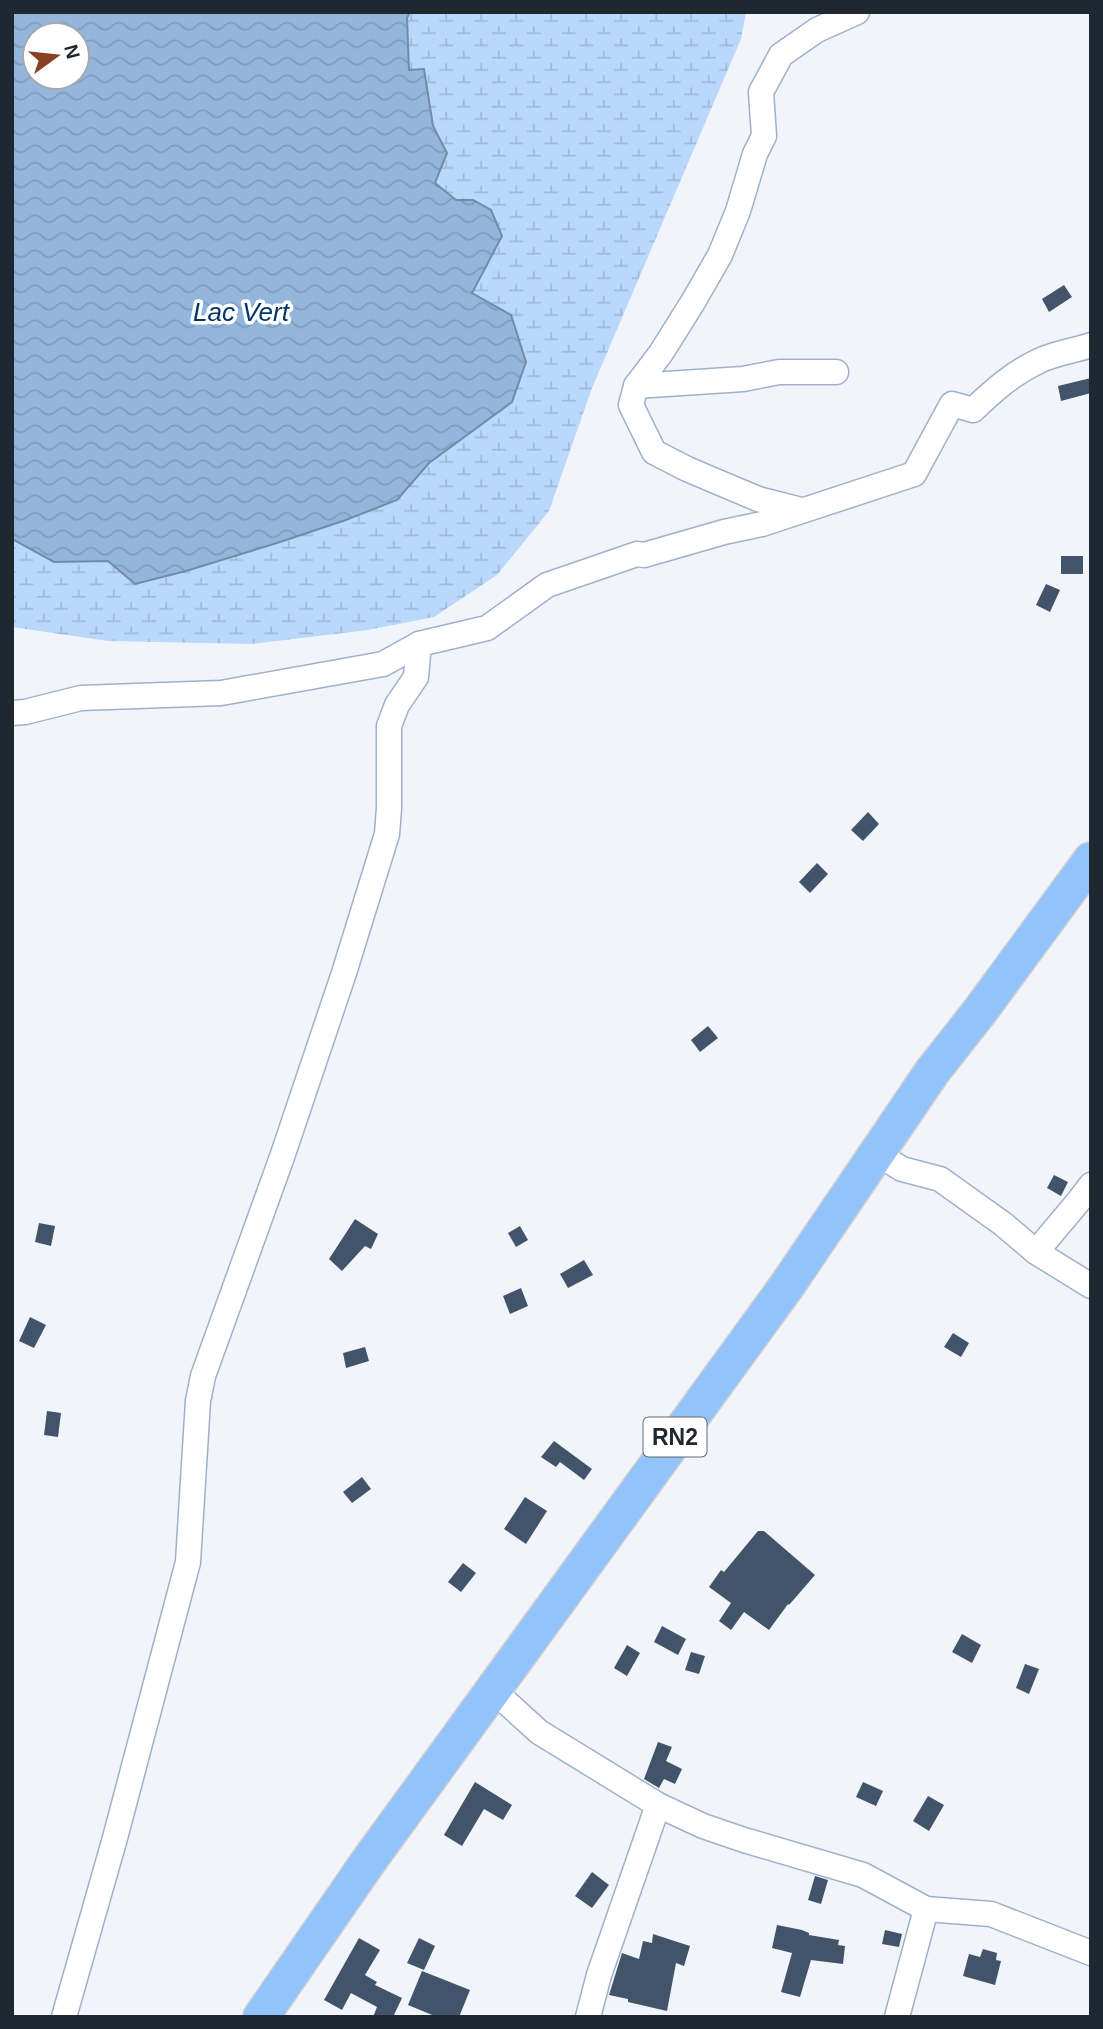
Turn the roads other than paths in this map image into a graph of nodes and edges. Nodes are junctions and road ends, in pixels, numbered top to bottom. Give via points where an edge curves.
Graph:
1 (858, 12) edge
2 (1091, 345) edge
3 (836, 372) dead end
4 (636, 386) junction
5 (801, 510) junction
6 (419, 643) junction
7 (12, 713) edge
8 (1091, 859) edge
9 (876, 1153) junction
10 (1091, 1185) edge
11 (1036, 1252) junction
12 (1091, 1286) edge
13 (493, 1690) junction
14 (658, 1805) junction
15 (926, 1909) junction
16 (1091, 1953) edge
17 (64, 2017) edge
18 (261, 2017) edge
19 (588, 2017) edge
20 (897, 2017) edge

1 - 4 street via 817,30 781,55 761,92 764,136 720,254
2 - 5 street via 1038,361 1004,382 973,410 952,404 914,474
3 - 4 street via 779,372
4 - 5 street via 631,405 654,452 758,499
5 - 6 street via 637,554 547,585 487,628
6 - 7 street via 383,664 311,677 221,692 81,698
6 - 17 street via 416,677 389,726 387,834 282,1157 203,1376 188,1562
8 - 9 highway, RN2
9 - 11 street via 902,1169 940,1179
9 - 13 highway, RN2 via 786,1287
10 - 11 street
11 - 12 street
13 - 14 street via 539,1732
13 - 18 highway, RN2
14 - 15 street via 744,1840 863,1874
14 - 19 street
15 - 16 street via 991,1914
15 - 20 street

